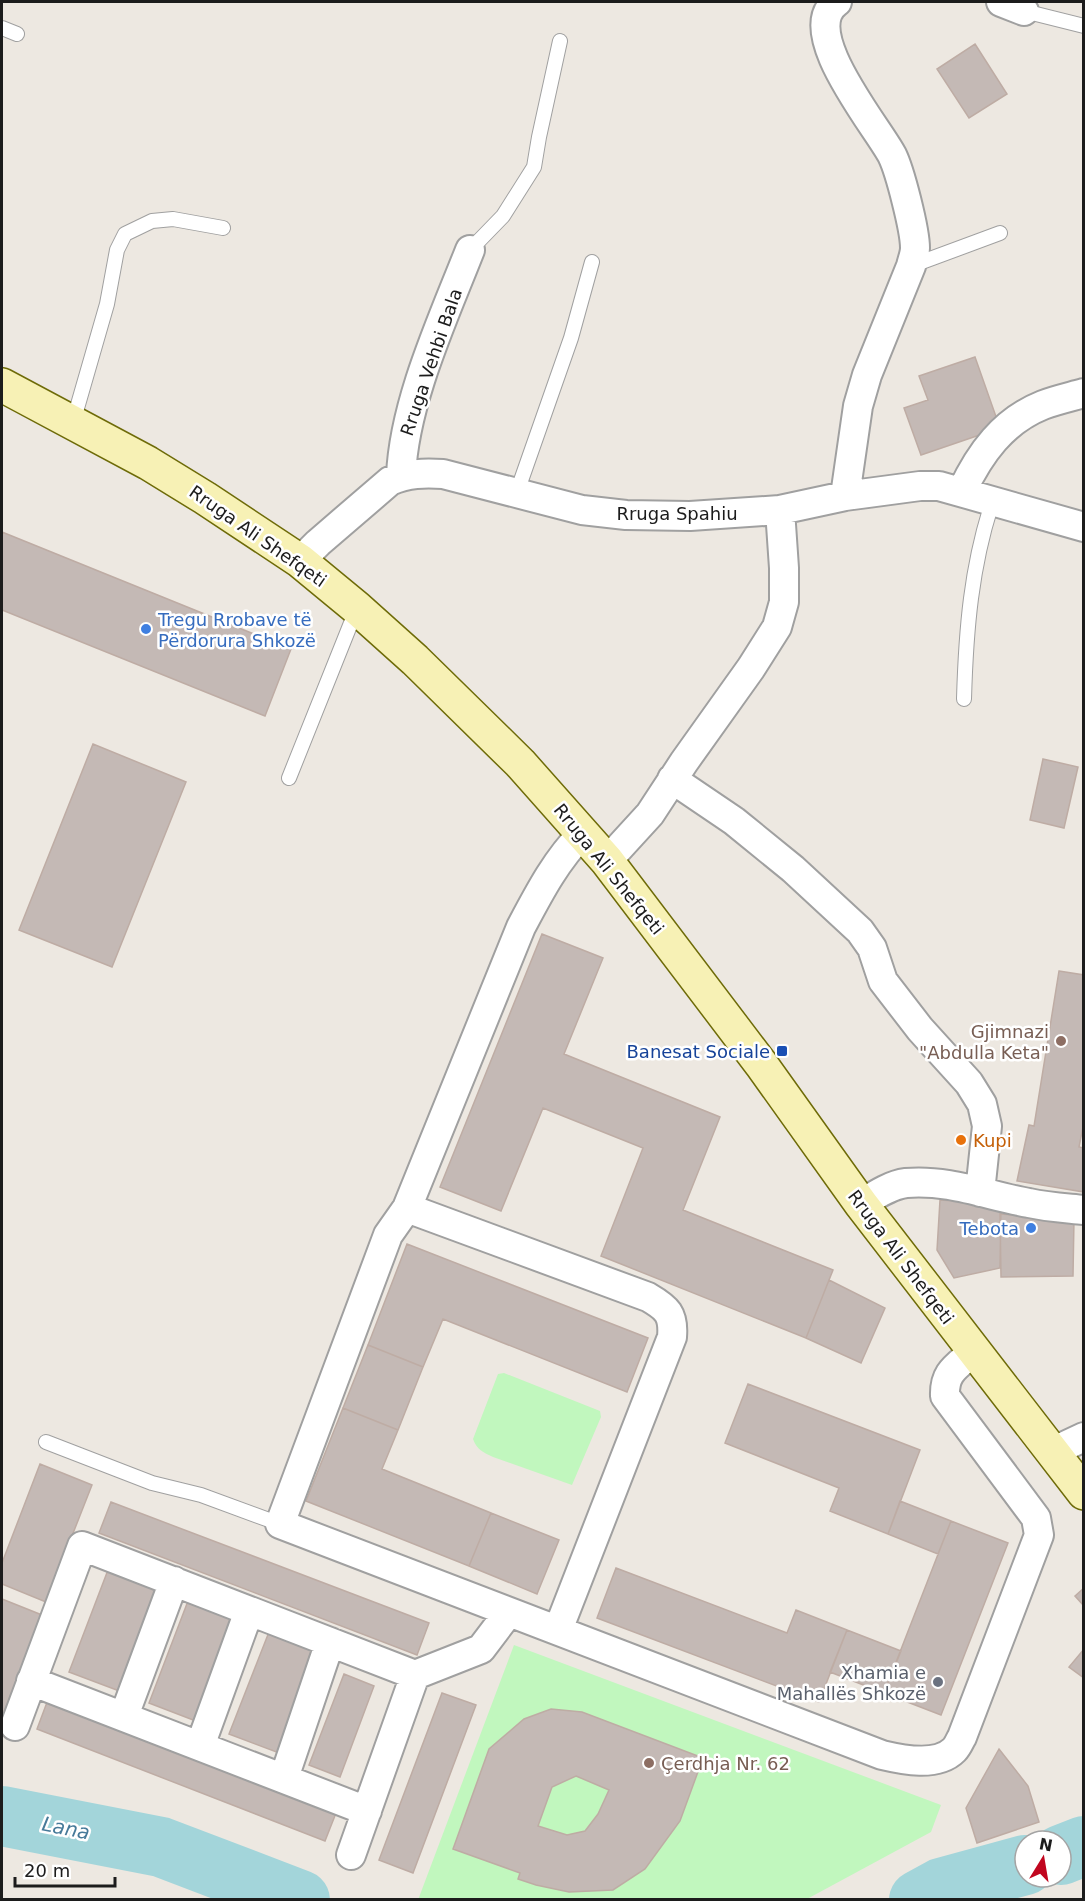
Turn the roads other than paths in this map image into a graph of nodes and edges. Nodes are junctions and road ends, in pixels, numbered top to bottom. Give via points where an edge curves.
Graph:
1 (837, 2) edge
2 (1012, 6) edge
3 (1083, 26) edge
4 (2, 28) edge
5 (17, 34) dead end
6 (560, 41) dead end
7 (223, 228) dead end
8 (1000, 233) dead end
9 (470, 250) joint
10 (592, 261) dead end
11 (911, 266) junction
12 (2, 385) edge
13 (1083, 393) edge
14 (73, 422) junction
15 (401, 476) junction
16 (962, 491) junction
17 (517, 492) junction
18 (845, 496) junction
19 (993, 500) junction
20 (780, 510) junction
21 (1083, 527) edge
22 (300, 561) junction
23 (357, 608) junction
24 (964, 699) dead end
25 (289, 778) dead end
26 (672, 779) junction
27 (583, 833) junction
28 (607, 861) junction
29 (980, 1192) junction
30 (861, 1204) junction
31 (407, 1208) junction
32 (1083, 1210) edge
33 (973, 1352) junction
34 (1083, 1437) edge
35 (46, 1442) dead end
36 (1052, 1452) junction
37 (1083, 1493) edge
38 (280, 1524) junction
39 (174, 1581) junction
40 (249, 1611) junction
41 (509, 1612) junction
42 (558, 1630) junction
43 (330, 1642) junction
44 (415, 1675) junction
45 (31, 1681) junction
46 (124, 1716) junction
47 (15, 1725) dead end
48 (200, 1746) junction
49 (284, 1778) junction
50 (367, 1810) junction
51 (351, 1855) dead end

1 - 11 street via 826,13 830,48 840,75 892,156 914,241
2 - 3 lane
4 - 5 lane
6 - 9 lane via 534,167 503,216
7 - 14 lane via 173,219 152,221 124,234
8 - 11 lane
9 - 15 street, Rruga Vehbi Bala via 408,420
10 - 17 lane via 572,338
11 - 18 street via 858,406
12 - 14 main road, Rruga Ali Shefqeti
13 - 16 street via 1042,405 1011,423 989,444
14 - 22 main road, Rruga Ali Shefqeti via 167,474
15 - 17 street, Rruga Spahiu via 443,474
15 - 22 street, Rruga Spahiu via 377,490
16 - 18 street, Rruga Spahiu via 920,486
16 - 19 street, Rruga Spahiu
17 - 20 street, Rruga Spahiu via 582,510 626,515 690,516
18 - 20 street, Rruga Spahiu
19 - 21 street, Rruga Spahiu
19 - 24 lane via 973,574
20 - 26 street via 784,602 777,627
22 - 23 main road, Rruga Ali Shefqeti
23 - 25 lane
23 - 27 main road, Rruga Ali Shefqeti via 473,715
26 - 28 street via 650,814
26 - 29 street via 734,821 860,931 872,948 884,981 982,1104 987,1126
27 - 28 main road, Rruga Ali Shefqeti
27 - 31 street via 561,857 521,927
28 - 30 main road, Rruga Ali Shefqeti
29 - 30 street via 905,1183
29 - 32 street via 1031,1204
30 - 33 main road, Rruga Ali Shefqeti
31 - 38 street via 388,1235
31 - 42 street via 648,1298 665,1307 673,1323 672,1337
33 - 36 main road, Rruga Ali Shefqeti
33 - 42 street via 949,1373 944,1384 945,1396 1036,1518 1039,1535 955,1749 941,1758 924,1760 882,1755
34 - 36 street
35 - 38 lane via 152,1483 201,1495
36 - 37 main road, Rruga Ali Shefqeti
38 - 41 street
39 - 40 street
39 - 45 street via 82,1546
39 - 46 street
40 - 43 street
40 - 48 street
41 - 42 street
41 - 44 street via 481,1649
43 - 44 street
43 - 49 street
44 - 50 street
45 - 46 street
45 - 47 street
46 - 48 street
48 - 49 street
49 - 50 street
50 - 51 street

